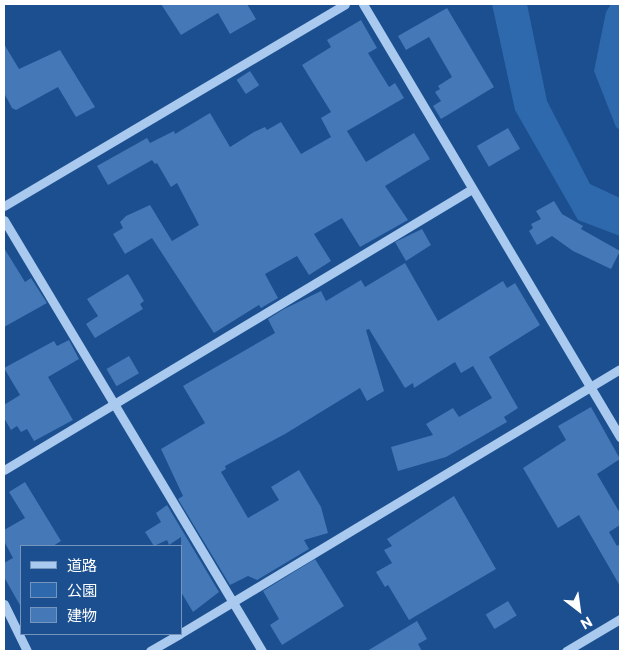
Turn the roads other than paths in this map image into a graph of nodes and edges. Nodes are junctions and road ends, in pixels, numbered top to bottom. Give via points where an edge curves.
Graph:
1 (345, 4) edge
2 (363, 4) edge
3 (472, 189) junction
4 (4, 206) edge
5 (4, 220) edge
6 (620, 368) edge
7 (590, 386) junction
8 (114, 404) junction
9 (620, 436) edge
10 (4, 470) edge
11 (232, 602) junction
12 (4, 604) edge
13 (620, 619) edge
14 (182, 632) edge
15 (177, 635) edge
16 (27, 651) edge
17 (150, 651) edge
18 (262, 651) edge
19 (566, 651) edge

1 - 4 street
2 - 3 street
3 - 7 street
3 - 8 street
5 - 8 street
6 - 7 street
7 - 9 street
7 - 11 street
8 - 10 street
8 - 11 street
11 - 14 street
11 - 18 street
12 - 16 street
13 - 19 street
15 - 17 street

